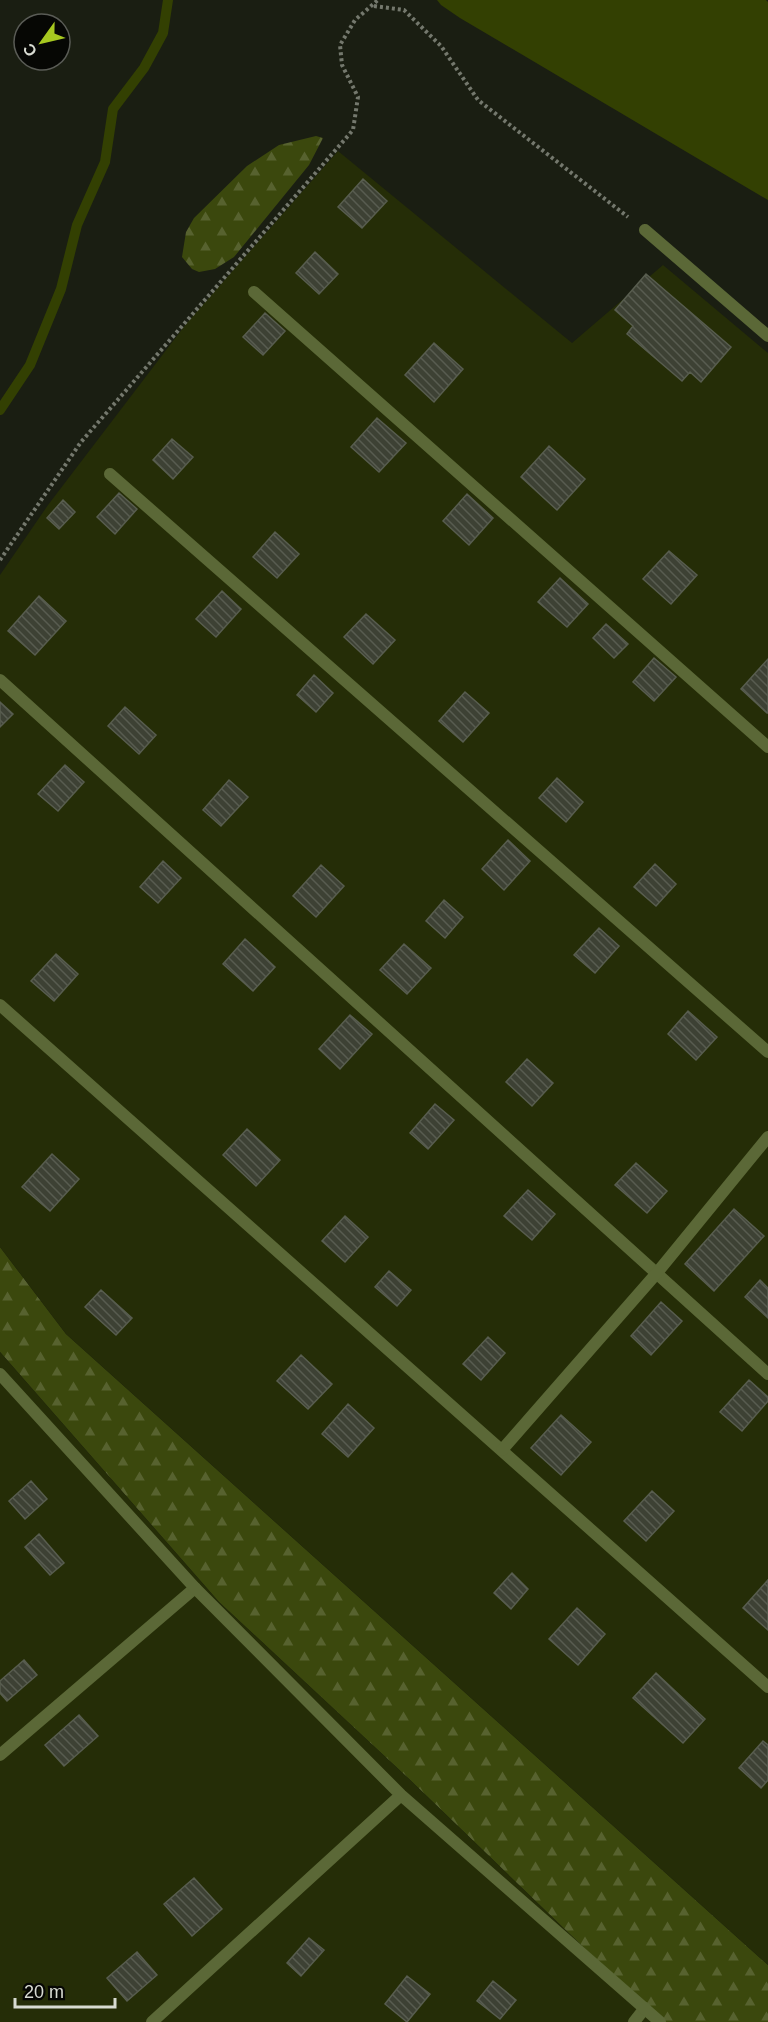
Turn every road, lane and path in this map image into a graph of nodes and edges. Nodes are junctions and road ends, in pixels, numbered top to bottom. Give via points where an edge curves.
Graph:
1 (378, 0) edge
2 (373, 6) junction
3 (645, 230) joint
4 (254, 292) dead end
5 (768, 336) edge
6 (110, 474) dead end
7 (0, 560) edge
8 (0, 680) edge
9 (768, 747) edge
10 (0, 1005) edge
11 (768, 1052) edge
12 (768, 1137) edge
13 (656, 1274) junction
14 (0, 1374) edge
15 (768, 1374) edge
16 (502, 1450) junction
17 (195, 1588) junction
18 (768, 1687) edge
19 (0, 1755) edge
20 (401, 1795) junction
21 (645, 2008) junction
22 (152, 2022) edge
23 (634, 2022) edge
24 (660, 2022) edge

1 - 2 path
2 - 3 path via 404,10 441,46 478,100
2 - 7 path via 355,20 340,45 342,65 358,97 353,130 81,442
3 - 5 street
4 - 9 street
6 - 11 street
8 - 13 street
10 - 16 street
12 - 13 street
13 - 15 street
13 - 16 street
14 - 17 street
16 - 18 street
17 - 19 street
17 - 20 street
20 - 21 street
20 - 22 street
21 - 23 street
21 - 24 street

